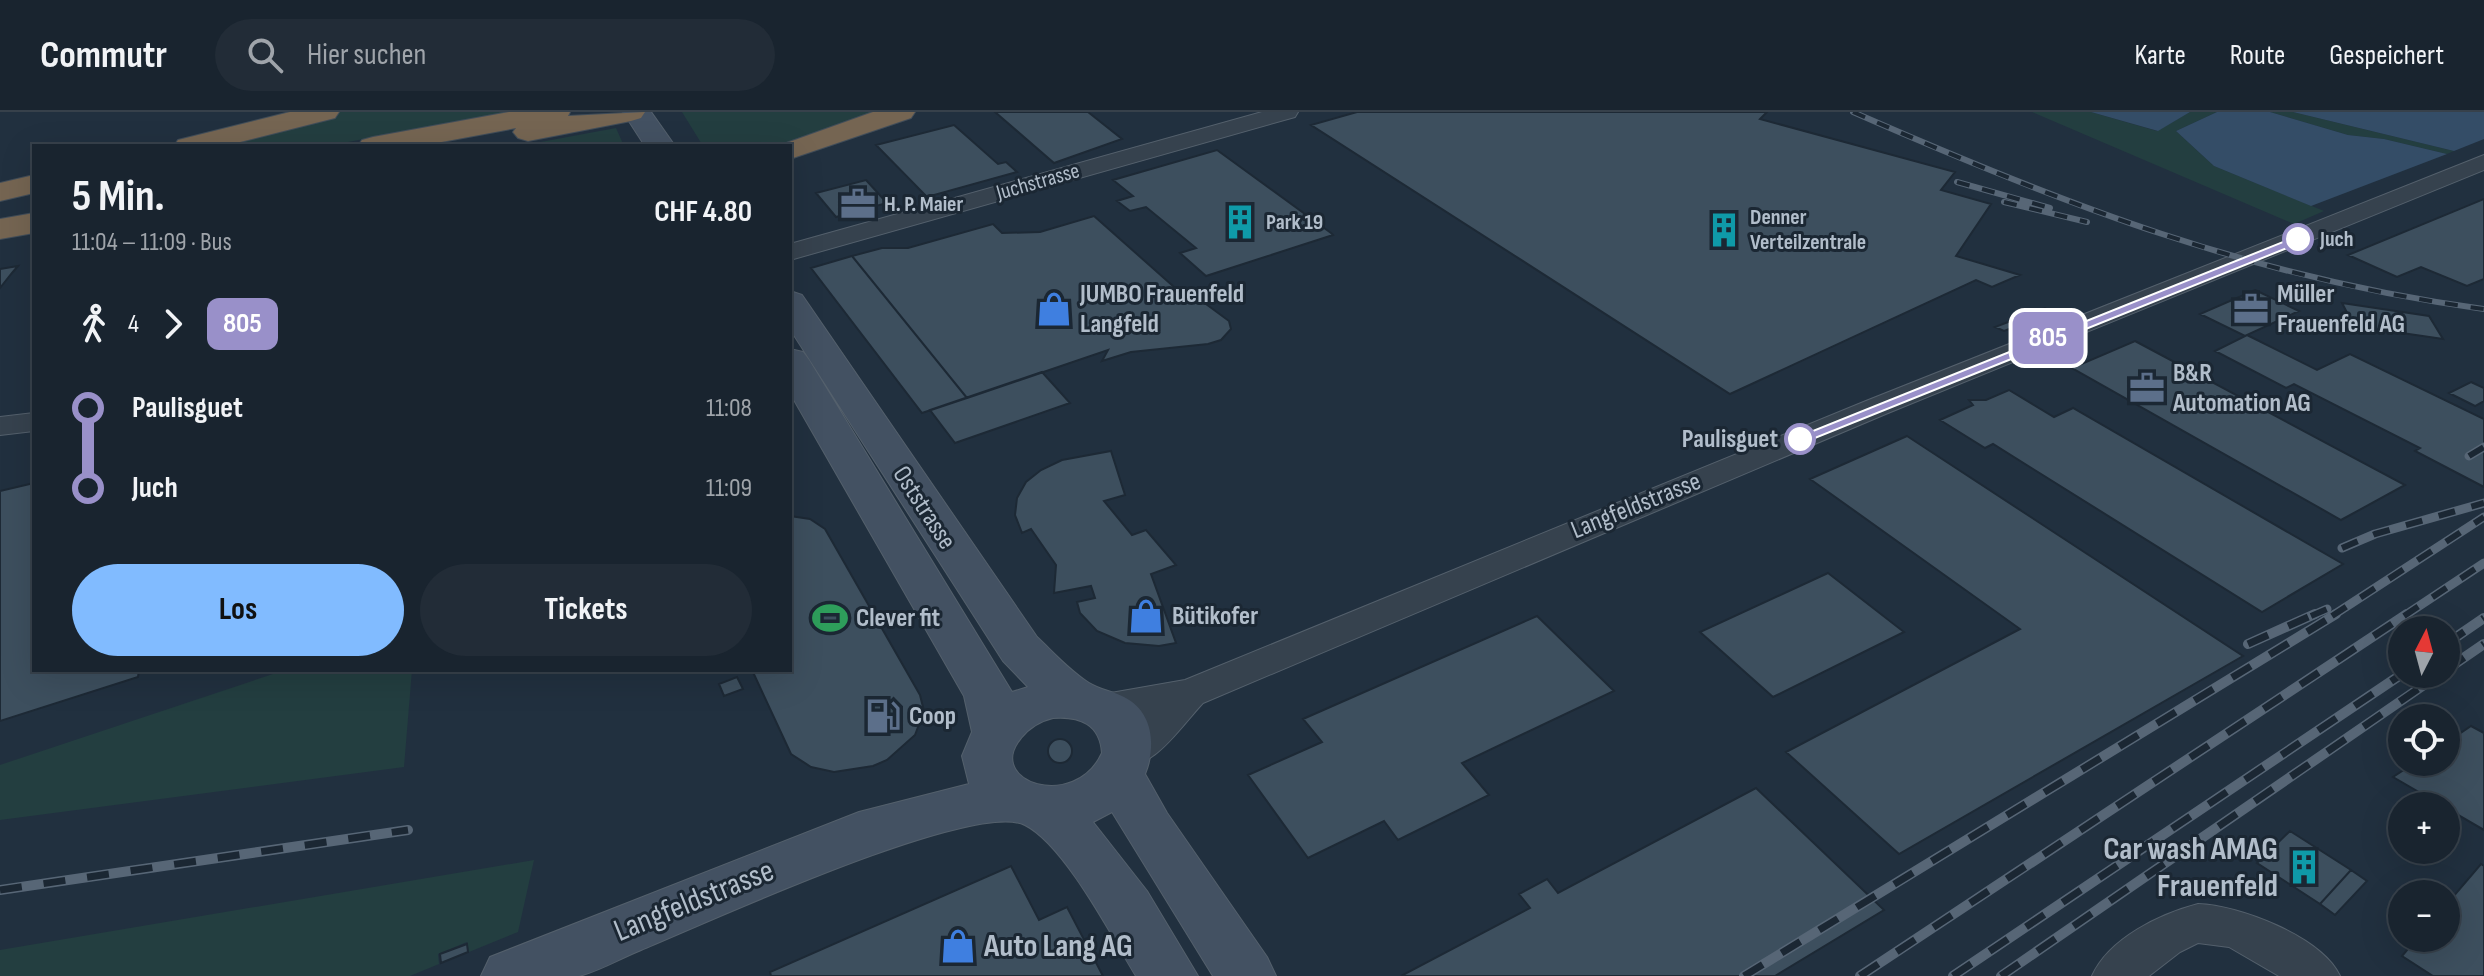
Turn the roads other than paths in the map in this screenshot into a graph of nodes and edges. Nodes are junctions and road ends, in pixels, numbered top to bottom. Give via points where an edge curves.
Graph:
1 (325, 112) edge
2 (556, 112) edge
3 (901, 112) edge
4 (1287, 112) edge
5 (659, 127) edge
6 (822, 140) junction
7 (197, 144) edge
8 (384, 144) edge
9 (476, 144) edge
10 (792, 149) edge
11 (792, 156) edge
12 (2484, 162) edge
13 (32, 184) edge
14 (0, 192) edge
15 (32, 207) edge
16 (0, 213) edge
17 (32, 223) edge
18 (0, 229) edge
19 (32, 237) edge
20 (0, 242) edge
21 (792, 251) edge
22 (792, 305) edge
23 (792, 363) edge
24 (32, 422) edge
25 (0, 426) edge
26 (1190, 693) junction
27 (1089, 703) junction
28 (992, 741) junction
29 (1124, 765) junction
30 (1030, 805) junction
31 (878, 828) junction
32 (511, 976) edge
33 (1168, 976) edge
34 (1246, 976) edge
35 (2115, 976) edge
36 (2317, 976) edge

1 - 7 highway
2 - 8 highway
3 - 6 highway
4 - 21 street, Juchstrasse
5 - 9 highway
6 - 10 highway
6 - 11 highway
12 - 26 street, Langfeldstrasse
13 - 14 highway
15 - 16 highway
17 - 18 highway
19 - 20 highway
22 - 27 main road, Oststrasse via 1012,639 1055,685
23 - 28 main road, Oststrasse via 989,695
24 - 25 street
26 - 27 street, Langfeldstrasse
26 - 29 street, Langfeldstrasse
27 - 28 main road via 1031,705
27 - 29 main road via 1124,727
28 - 30 main road via 992,780
28 - 31 main road, Langfeldstrasse via 971,769
29 - 30 main road via 1088,802
29 - 34 main road via 1148,829
30 - 31 main road, Langfeldstrasse via 989,801
30 - 33 main road via 1074,833 1093,855
31 - 32 main road, Langfeldstrasse
35 - 36 street via 2180,928 2198,924 2224,925

